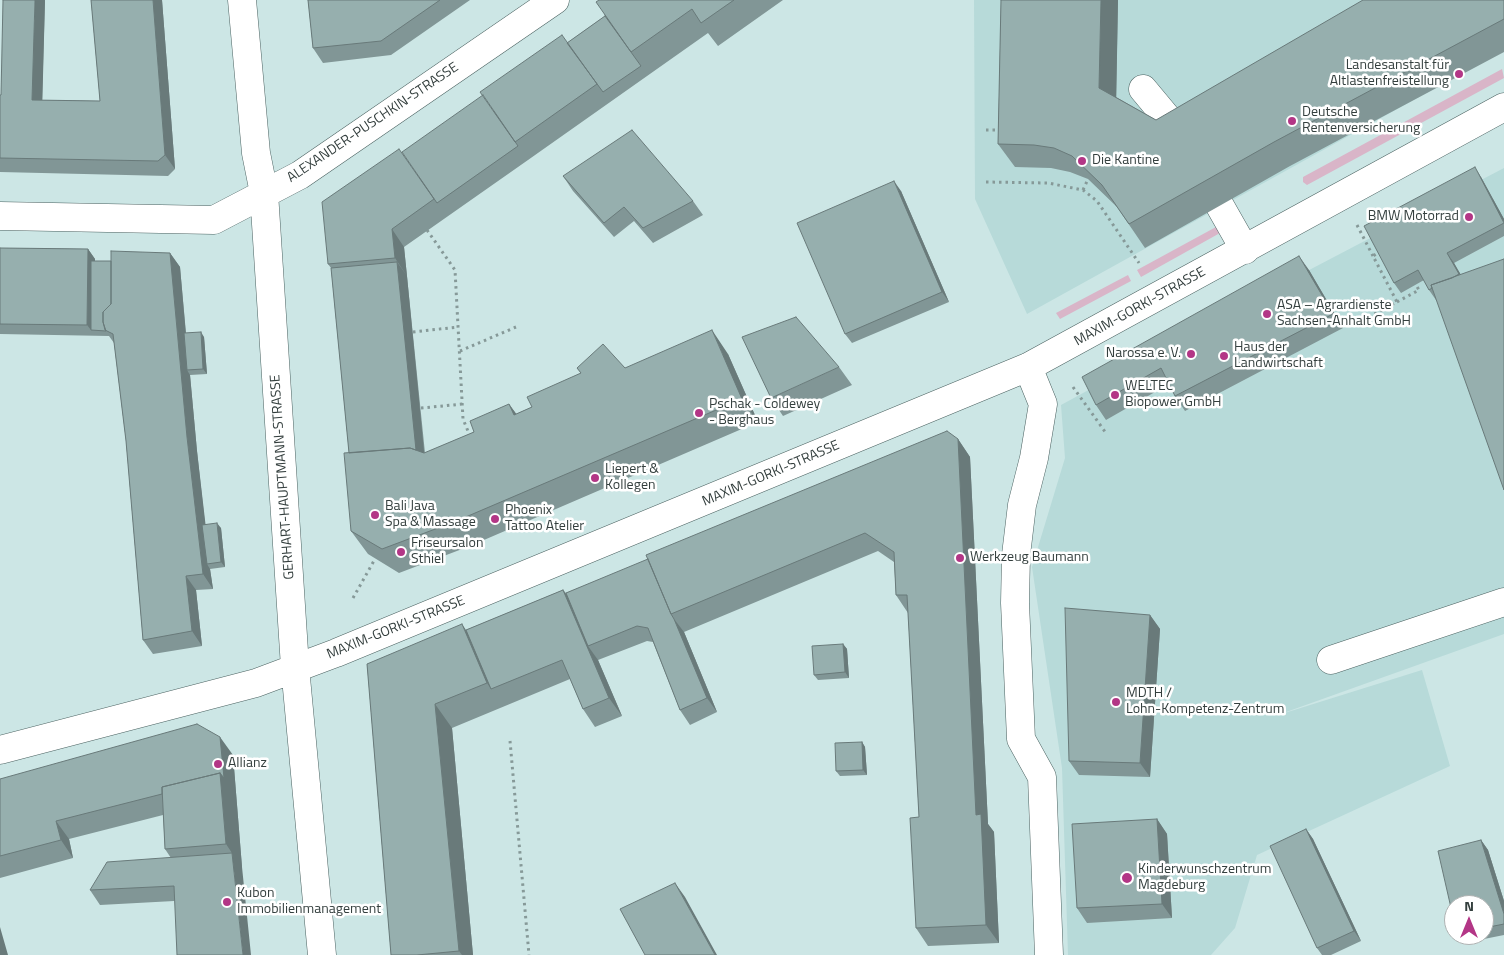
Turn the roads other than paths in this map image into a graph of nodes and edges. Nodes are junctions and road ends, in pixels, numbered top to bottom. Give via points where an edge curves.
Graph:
1 (242, 0) edge
2 (555, 0) edge
3 (1143, 89) dead end
4 (1504, 107) edge
5 (1183, 137) edge
6 (264, 193) junction
7 (1220, 206) edge
8 (0, 216) edge
9 (1245, 250) junction
10 (1028, 367) junction
11 (1504, 602) edge
12 (1331, 660) dead end
13 (295, 668) junction
14 (0, 750) edge
15 (322, 955) edge
16 (1049, 955) edge

1 - 6 street, GERHART-HAUPTMANN-STRASSE via 256,153
2 - 6 street, ALEXANDER-PUSCHKIN-STRASSE via 300,174
3 - 5 street
4 - 9 street, MAXIM-GORKI-STRASSE
6 - 8 street, ALEXANDER-PUSCHKIN-STRASSE via 214,220
6 - 13 street, GERHART-HAUPTMANN-STRASSE
7 - 9 street
9 - 10 street, MAXIM-GORKI-STRASSE
10 - 13 street, MAXIM-GORKI-STRASSE via 336,654
10 - 16 street via 1043,404 1020,522 1015,603 1021,739 1042,777
11 - 12 street
13 - 14 street, MAXIM-GORKI-STRASSE via 256,683
13 - 15 street, GERHART-HAUPTMANN-STRASSE

